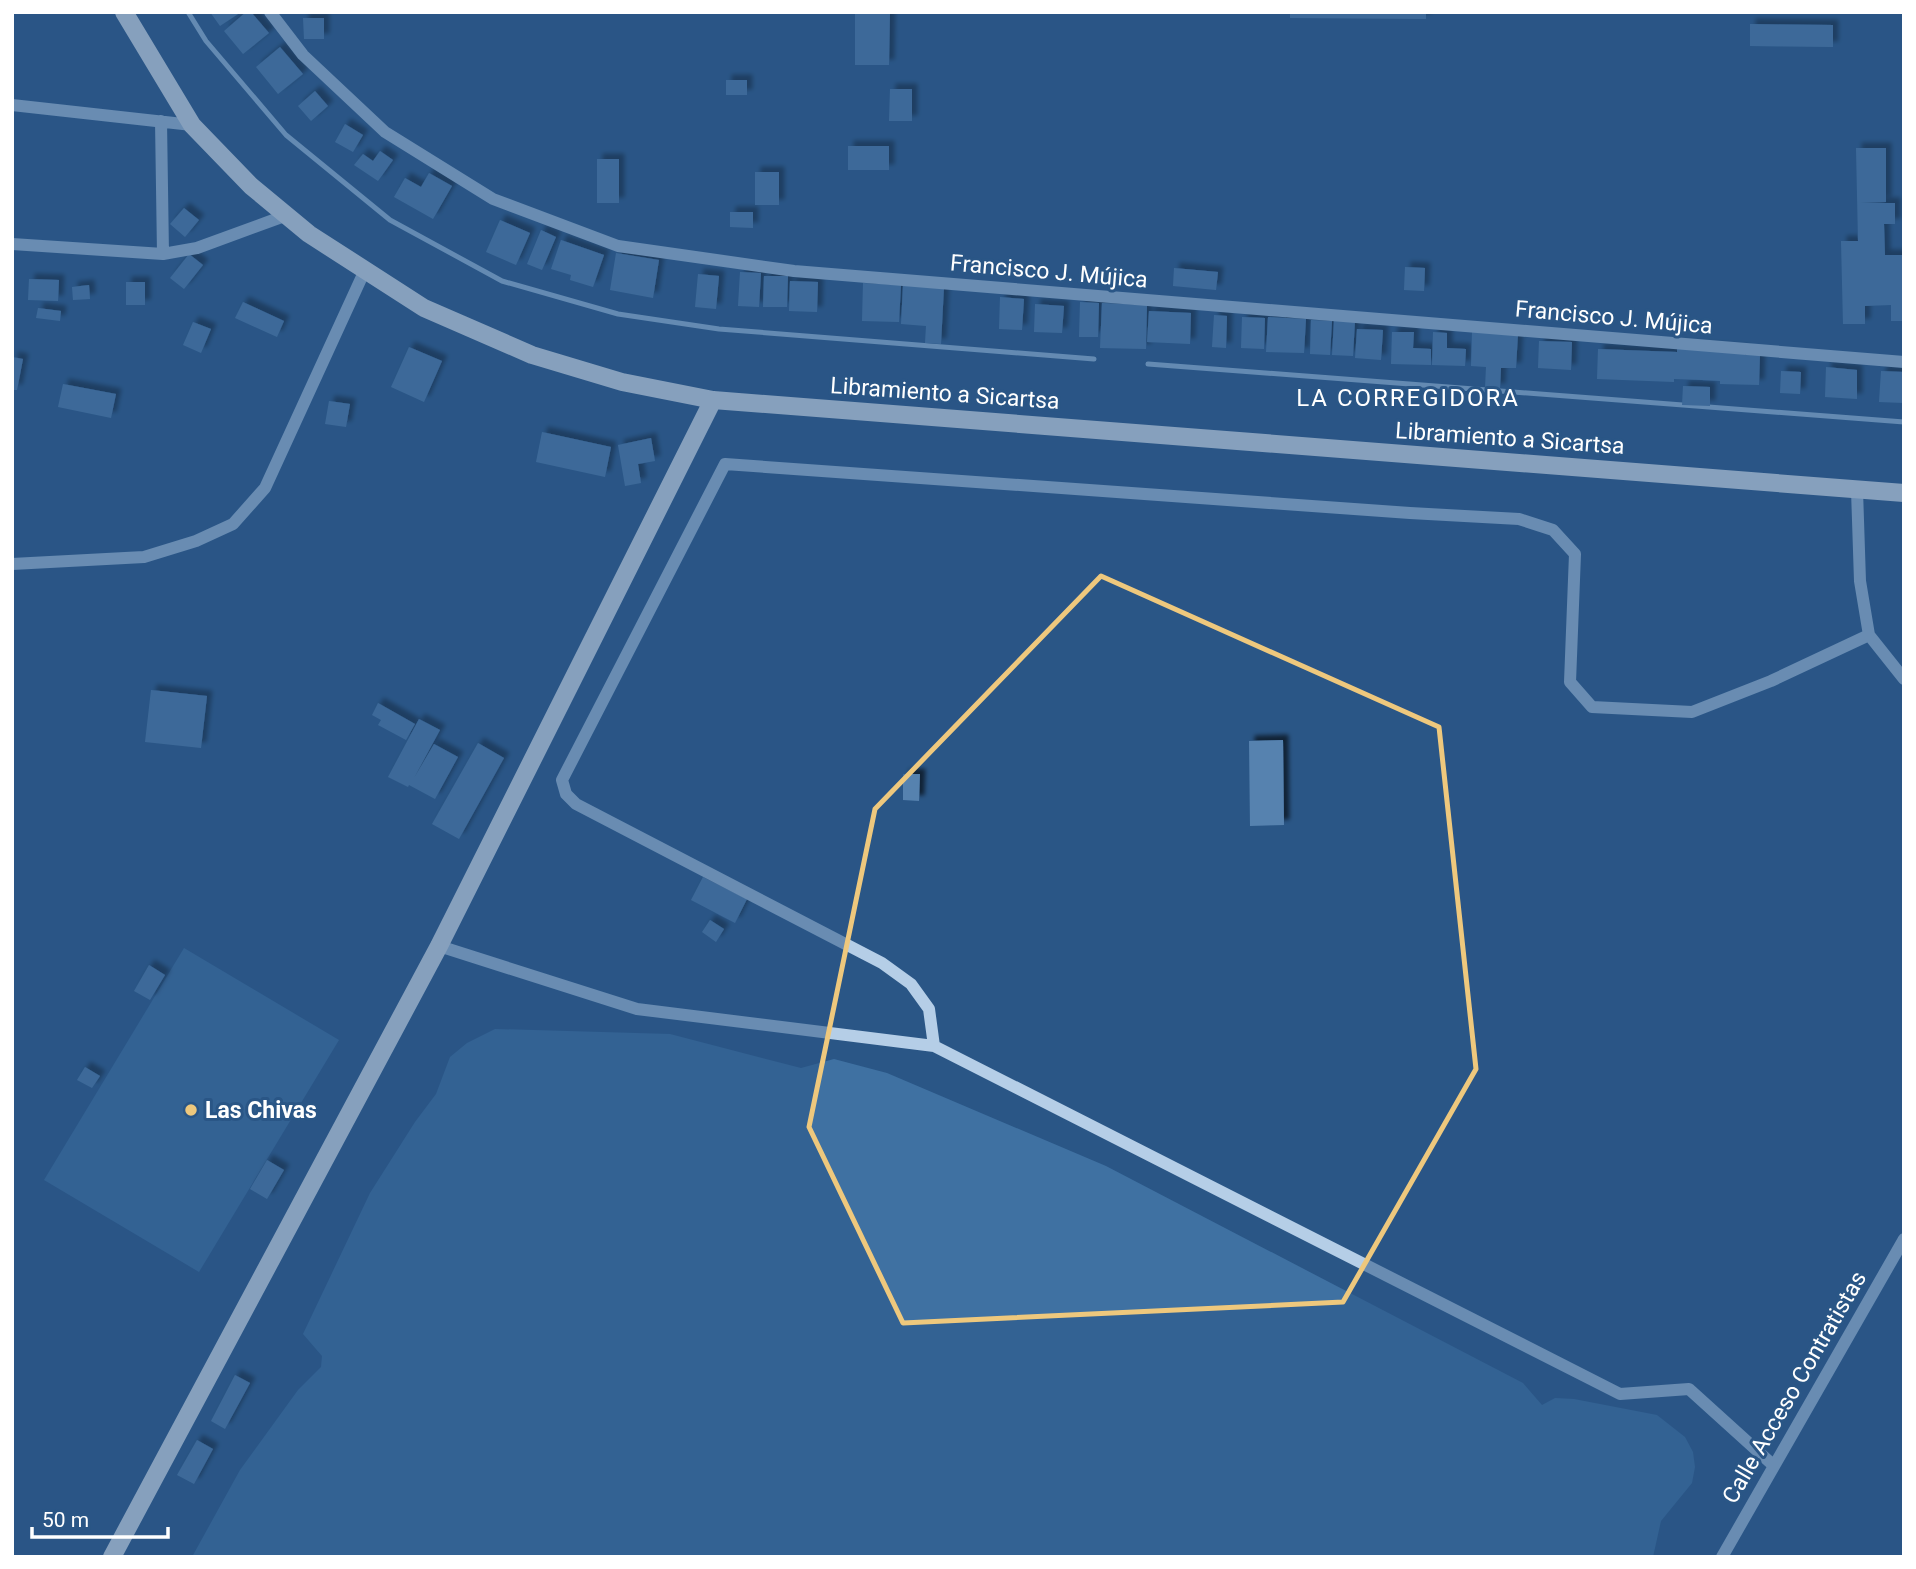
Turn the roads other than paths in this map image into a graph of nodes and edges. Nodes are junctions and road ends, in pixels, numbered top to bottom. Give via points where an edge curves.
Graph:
1 (124, 12) edge
2 (270, 12) edge
3 (12, 105) edge
4 (161, 121) junction
5 (192, 125) junction
6 (287, 215) junction
7 (12, 244) edge
8 (163, 254) junction
9 (365, 270) junction
10 (1904, 362) edge
11 (713, 400) junction
12 (1857, 490) junction
13 (1904, 493) edge
14 (12, 564) edge
15 (1869, 635) junction
16 (1904, 679) edge
17 (439, 946) junction
18 (934, 1046) junction
19 (1904, 1239) edge
20 (1773, 1465) junction
21 (113, 1557) edge
22 (1722, 1557) edge

1 - 5 main road, Libramiento a Sicartsa
2 - 10 street, Francisco J. Mújica via 303,55 384,132 493,199 618,246 807,272
3 - 4 street
4 - 5 street
4 - 8 street
5 - 6 main road, Libramiento a Sicartsa via 251,186
6 - 8 street via 197,248
6 - 9 main road, Libramiento a Sicartsa
7 - 8 street
9 - 11 main road, Libramiento a Sicartsa via 424,308 532,355 622,382
9 - 14 street via 265,488 233,524 144,557
11 - 12 main road, Libramiento a Sicartsa
11 - 17 main road
12 - 13 main road, Libramiento a Sicartsa
12 - 15 street via 1860,581
15 - 16 street
15 - 18 street via 1692,712 1592,707 1570,682 1574,554 1553,530 1519,519 724,464 562,780 566,794 576,804 882,963 911,984 929,1009
17 - 18 street via 637,1009
17 - 21 main road
18 - 20 street via 1620,1394 1689,1389
19 - 20 street, Calle Acceso Contratistas
20 - 22 street, Calle Acceso Contratistas

